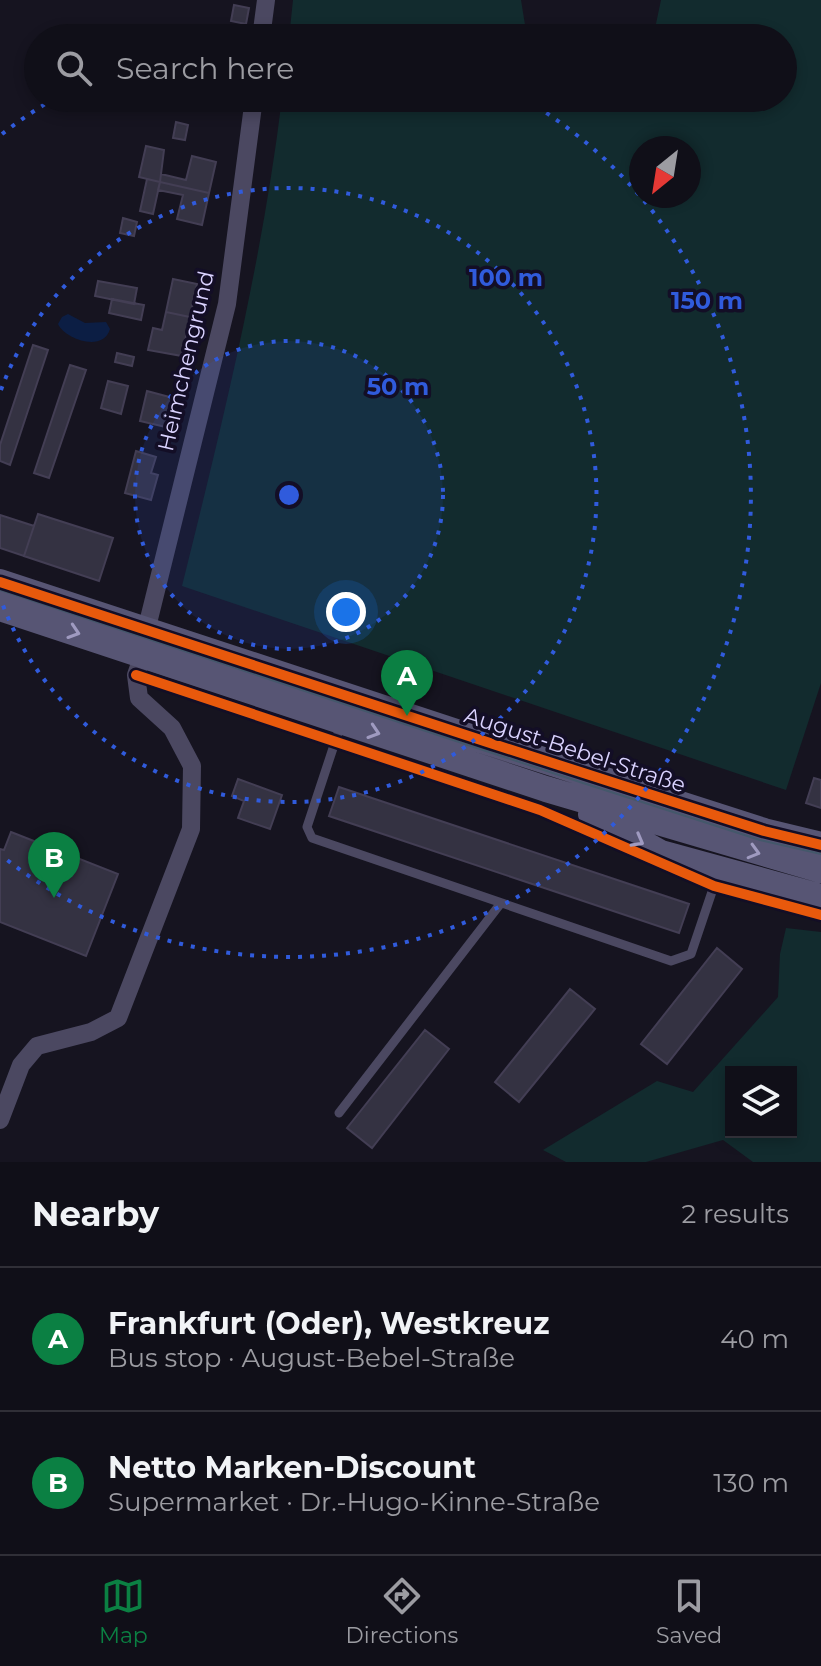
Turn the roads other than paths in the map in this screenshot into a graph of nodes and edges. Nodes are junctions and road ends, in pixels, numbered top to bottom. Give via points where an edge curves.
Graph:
1 (266, 0) edge
2 (263, 24) edge
3 (252, 112) edge
4 (0, 582) edge
5 (0, 608) edge
6 (145, 643) junction
7 (342, 721) junction
8 (546, 789) junction
9 (821, 845) edge
10 (719, 869) junction
11 (821, 870) edge
12 (821, 897) edge
13 (501, 903) junction
14 (339, 1113) dead end
15 (0, 1120) edge

1 - 2 street
3 - 6 street, Heimchengrund via 227,304
4 - 6 street, August-Bebel-Straße
5 -> 6 street, August-Bebel-Straße
6 - 7 street, August-Bebel-Straße
6 - 9 street, August-Bebel-Straße
6 - 15 street, Heimchengrund via 136,675 139,698 172,728 192,766 191,829 118,1018 91,1032 37,1046 21,1065
7 -> 8 street, August-Bebel-Straße
7 - 13 lane via 307,827 312,838
8 -> 10 street via 661,853
8 -> 11 street, August-Bebel-Straße
10 - 12 street
10 - 13 lane via 691,954 671,961
13 - 14 lane

